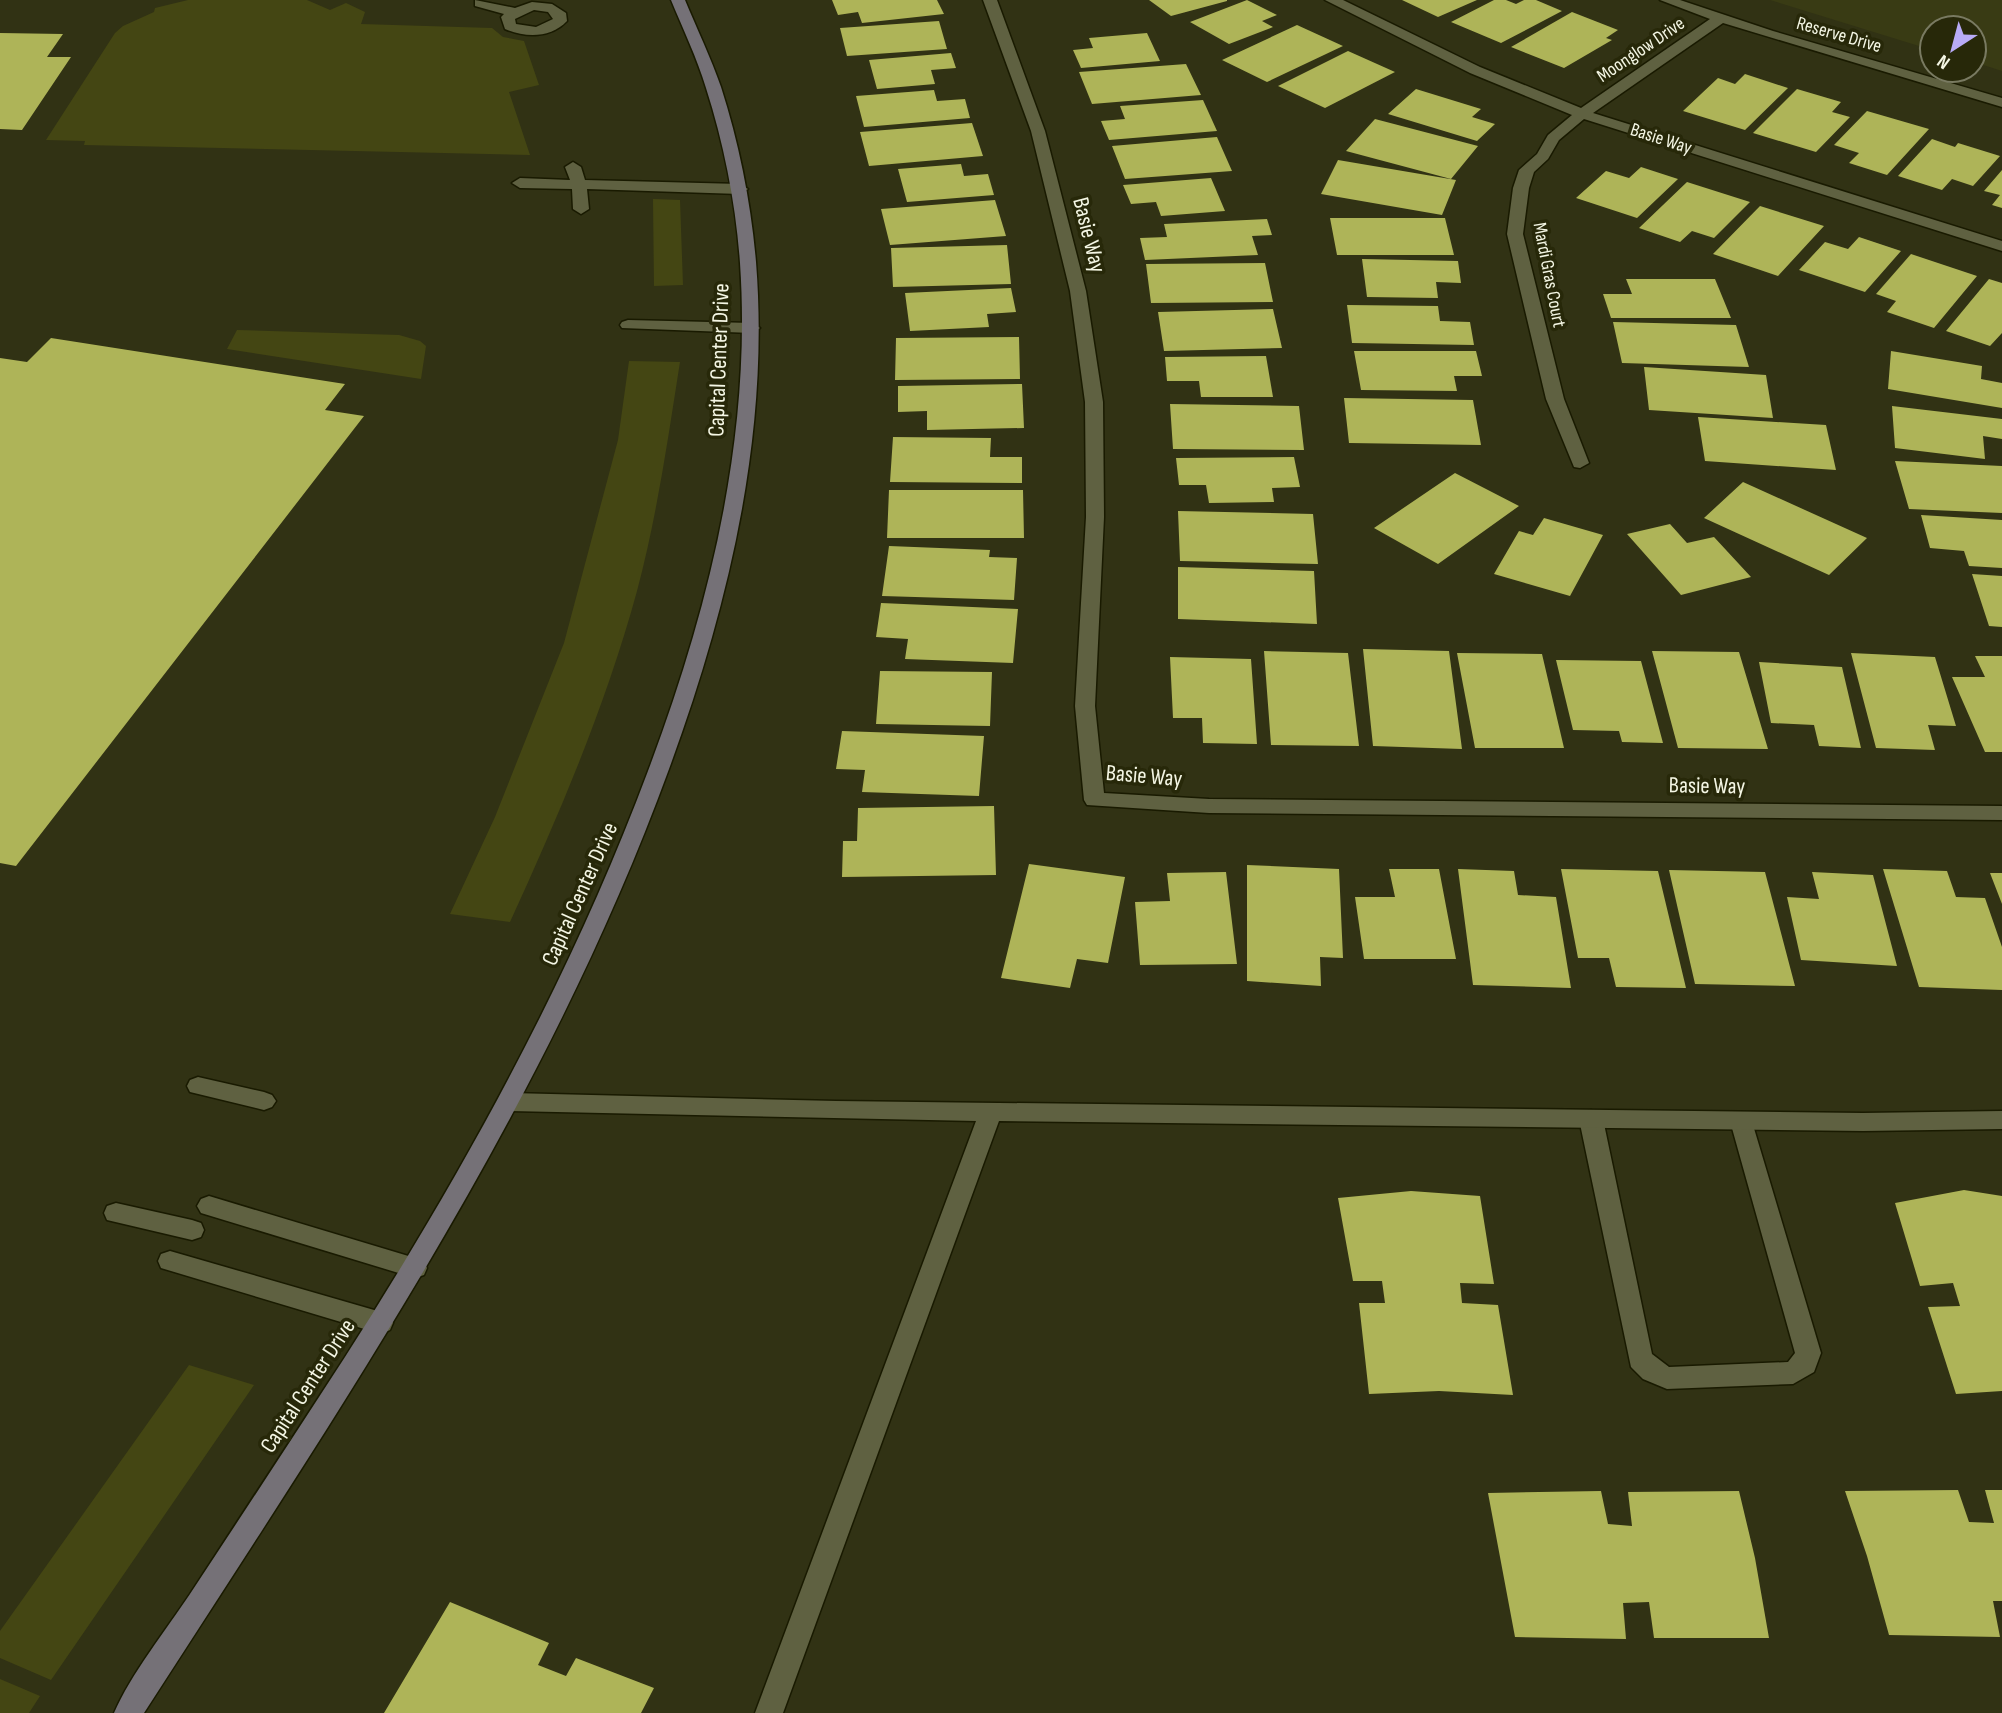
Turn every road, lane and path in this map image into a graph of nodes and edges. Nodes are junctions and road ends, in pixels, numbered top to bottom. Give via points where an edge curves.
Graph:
1 (678, 0) edge
2 (990, 0) edge
3 (1332, 0) edge
4 (1667, 0) edge
5 (480, 3) dead end
6 (531, 3) edge
7 (513, 12) junction
8 (1721, 18) junction
9 (2002, 103) edge
10 (1582, 114) junction
11 (573, 167) dead end
12 (520, 183) dead end
13 (579, 185) junction
14 (740, 189) junction
15 (581, 209) dead end
16 (2002, 246) edge
17 (628, 325) dead end
18 (752, 328) junction
19 (1580, 463) dead end
20 (2002, 813) edge
21 (198, 1086) dead end
22 (264, 1101) dead end
23 (510, 1102) junction
24 (990, 1112) junction
25 (1591, 1119) junction
26 (2002, 1120) edge
27 (1742, 1121) junction
28 (209, 1206) dead end
29 (116, 1213) dead end
30 (192, 1230) dead end
31 (170, 1261) dead end
32 (415, 1268) junction
33 (381, 1323) junction
34 (128, 1713) edge
35 (769, 1713) edge

1 - 14 street, Capital Center Drive via 720,103
2 - 20 street, Basie Way via 1038,131 1078,291 1094,402 1095,517 1085,706 1094,800 1209,806
3 - 10 street, Basie Way via 1475,70
4 - 8 street, Reserve Drive
5 - 7 street
6 - 7 street
6 - 7 street via 558,12 560,21 542,31 526,31 510,26 508,17
8 - 9 street, Reserve Drive
8 - 10 street, Moonglow Drive
10 - 16 street, Basie Way
10 - 19 street, Mardi Gras Court via 1553,138 1543,156 1527,170 1515,234 1555,398
11 - 13 street
12 - 13 street
13 - 14 street
13 - 15 street
14 - 18 street, Capital Center Drive
17 - 18 street
18 - 23 street, Capital Center Drive via 736,496 707,630 628,855
21 - 22 street
23 - 24 street
23 - 32 street, Capital Center Drive
24 - 25 street
24 - 35 street
25 - 27 street
25 - 27 street via 1640,1359 1667,1378 1793,1373 1805,1364 1808,1353
26 - 27 street
28 - 32 street
29 - 30 street
31 - 33 street
32 - 33 street, Capital Center Drive
33 - 34 street, Capital Center Drive

